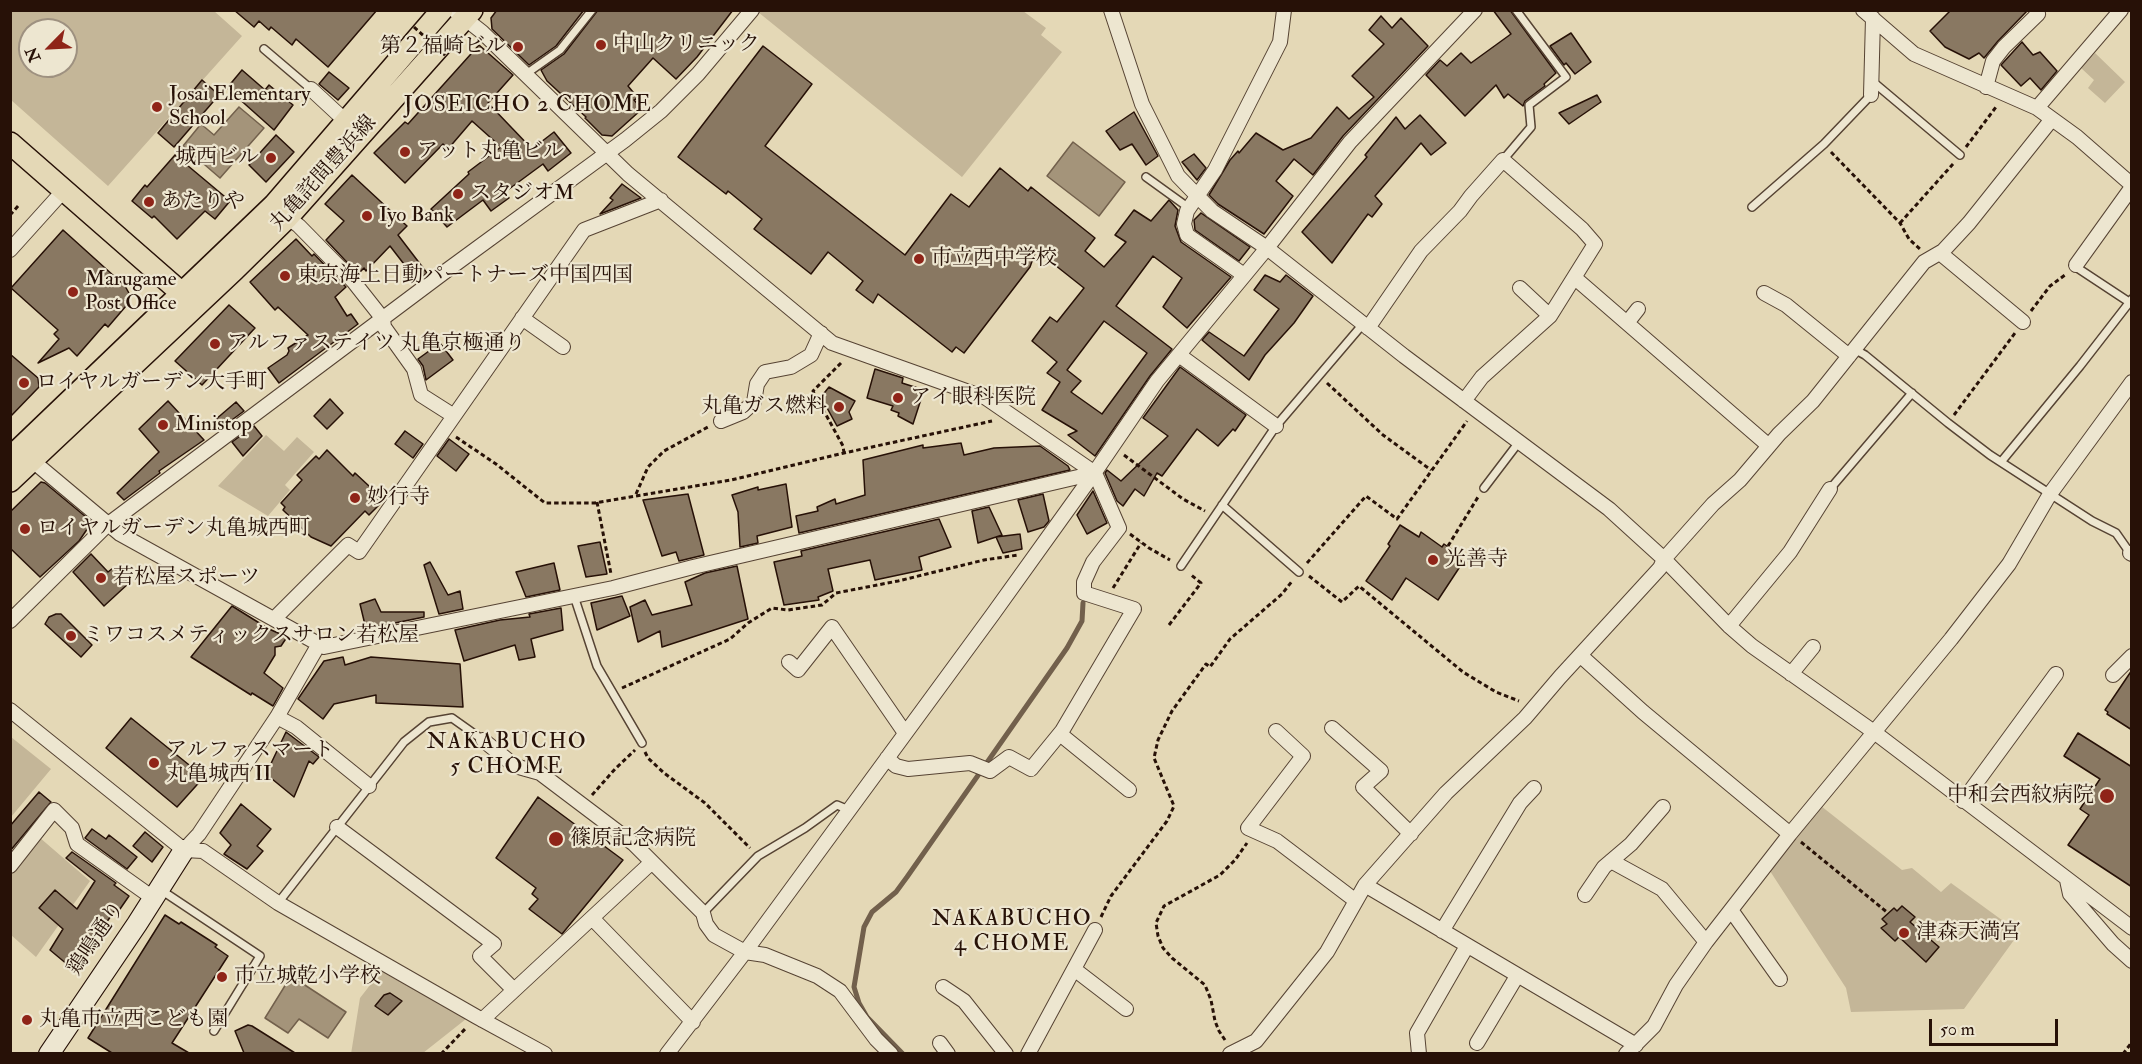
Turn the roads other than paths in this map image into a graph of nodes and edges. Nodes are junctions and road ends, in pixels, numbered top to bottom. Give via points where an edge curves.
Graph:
1 (442, 10) edge
2 (592, 10) edge
3 (752, 10) edge
4 (1111, 10) edge
5 (1284, 10) edge
6 (1474, 10) edge
7 (1516, 10) edge
8 (2036, 10) edge
9 (2121, 10) edge
10 (463, 13) edge
11 (1868, 14) edge
12 (264, 49) dead end
13 (526, 74) junction
14 (1986, 87) junction
15 (1871, 88) junction
16 (310, 89) joint
17 (2037, 108) junction
18 (2052, 119) junction
19 (353, 128) junction
20 (10, 143) edge
21 (607, 152) junction
22 (1960, 155) dead end
23 (1503, 160) junction
24 (1146, 177) dead end
25 (2132, 186) edge
26 (65, 189) junction
27 (1198, 196) junction
28 (661, 200) junction
29 (1752, 207) dead end
30 (1189, 208) junction
31 (280, 211) junction
32 (1267, 248) junction
33 (10, 250) edge
34 (1935, 256) junction
35 (2076, 265) joint
36 (1244, 275) junction
37 (1575, 278) junction
38 (1520, 288) dead end
39 (1764, 293) dead end
40 (189, 300) junction
41 (2130, 301) edge
42 (1638, 309) dead end
43 (1550, 316) junction
44 (522, 318) junction
45 (383, 319) junction
46 (2023, 322) road end
47 (1627, 323) junction
48 (1366, 326) junction
49 (821, 333) junction
50 (563, 347) dead end
51 (1852, 352) junction
52 (1179, 355) junction
53 (1692, 380) junction
54 (2132, 382) edge
55 (1682, 390) dead end
56 (1912, 393) junction
57 (1464, 401) junction
58 (454, 416) junction
59 (721, 421) road end
60 (1276, 426) junction
61 (1519, 442) junction
62 (1769, 446) junction
63 (21, 456) edge
64 (2001, 462) junction
65 (1095, 473) junction
66 (10, 481) edge
67 (1484, 488) road end
68 (1830, 489) joint
69 (2050, 494) junction
70 (1222, 505) junction
71 (107, 525) junction
72 (2131, 554) edge
73 (1664, 559) junction
74 (1180, 566) dead end
75 (1299, 572) road end
76 (574, 596) junction
77 (274, 619) junction
78 (10, 621) edge
79 (1729, 626) junction
80 (319, 644) junction
81 (1813, 647) dead end
82 (1581, 656) junction
83 (2132, 656) edge
84 (789, 662) dead end
85 (1791, 674) junction
86 (2056, 675) dead end
87 (2113, 675) dead end
88 (10, 710) edge
89 (277, 717) junction
90 (1332, 728) dead end
91 (1276, 731) dead end
92 (1874, 732) junction
93 (905, 733) junction
94 (1060, 734) junction
95 (483, 740) joint
96 (642, 743) road end
97 (887, 758) junction
98 (369, 786) junction
99 (1534, 788) dead end
100 (1129, 790) dead end
101 (1963, 801) junction
102 (1663, 807) dead end
103 (849, 810) junction
104 (337, 827) junction
105 (1410, 834) junction
106 (1790, 834) junction
107 (184, 850) junction
108 (1611, 861) junction
109 (652, 862) junction
110 (10, 866) edge
111 (2067, 880) junction
112 (1365, 885) junction
113 (156, 893) junction
114 (1585, 895) dead end
115 (1356, 901) junction
116 (278, 903) junction
117 (1731, 910) junction
118 (703, 913) junction
119 (592, 918) junction
120 (2132, 928) edge
121 (1095, 930) road end
122 (1442, 931) junction
123 (1706, 942) junction
124 (1467, 946) junction
125 (745, 952) junction
126 (2132, 960) edge
127 (1074, 969) junction
128 (1517, 976) junction
129 (1780, 979) dead end
130 (943, 987) dead end
131 (514, 990) junction
132 (1126, 1009) dead end
133 (480, 1018) junction
134 (693, 1022) junction
135 (214, 1031) dead end
136 (1477, 1043) dead end
137 (1631, 1049) edge
138 (1232, 1052) edge
139 (49, 1053) edge
140 (545, 1053) edge
141 (667, 1053) edge
142 (891, 1053) edge
143 (1006, 1053) edge
144 (1028, 1053) edge
145 (1419, 1053) edge

1 - 19 main road
2 - 13 lane via 560,50
3 - 21 street via 676,96
4 - 27 street via 1142,104 1178,176
5 - 27 street via 1280,42
6 - 32 street via 1350,142
7 - 23 lane via 1566,76 1529,105 1531,127
8 - 14 street via 2038,14 1993,62
9 - 17 street
10 - 13 street
10 - 19 main road, 丸亀詫間豊浜線
11 - 14 street via 1914,54
11 - 15 street
12 - 16 lane
13 - 21 street
14 - 17 street
15 - 22 lane
15 - 29 lane via 1824,144
16 - 19 street
17 - 18 street
18 - 25 street
18 - 34 street via 1969,223
19 - 31 main road
20 - 26 main road
21 - 28 street
21 - 45 street
23 - 37 street via 1595,244
23 - 48 street via 1421,251
24 - 30 lane
25 - 35 street
26 - 33 street
26 - 40 main road
27 - 30 street
27 - 32 street via 1212,211
28 - 44 street via 584,230
28 - 49 street
30 - 36 street via 1184,224 1187,234
31 - 40 main road
31 - 45 street via 353,281
32 - 36 street
32 - 48 street
34 - 46 street
34 - 51 street via 1924,262
35 - 41 lane
36 - 52 street
37 - 43 street
37 - 47 street
38 - 43 street
39 - 51 street
40 - 63 main road
41 - 64 lane
42 - 47 street
43 - 57 street via 1482,377
44 - 50 street
44 - 58 street
45 - 58 street via 384,327 414,369 421,395
45 - 71 street
47 - 53 street
48 - 57 street
48 - 60 lane
49 - 59 street via 811,355 791,367 765,372 754,402 743,412
49 - 65 street via 832,343 986,398
51 - 56 lane via 1864,355
51 - 62 street via 1813,401
52 - 60 street
52 - 65 street
53 - 55 street
53 - 62 street
54 - 69 street
56 - 64 lane
56 - 68 lane
57 - 61 street
58 - 77 street via 359,552 348,545
60 - 70 lane
61 - 67 lane
61 - 73 street via 1609,508
62 - 73 street
63 - 66 main road
63 - 71 street
64 - 69 lane
65 - 76 street
65 - 93 street
65 - 94 street via 1119,528 1093,562 1084,582 1084,593 1134,609
68 - 79 street via 1790,552
69 - 72 lane via 2116,533
69 - 92 street via 2009,564
70 - 74 lane
70 - 75 lane
71 - 77 street
71 - 78 street
73 - 79 street
73 - 82 street
76 - 80 street via 324,647
76 - 96 lane via 597,666
77 - 80 street
79 - 85 street
80 - 89 street
81 - 85 street
82 - 105 street
82 - 106 street
83 - 87 street
84 - 93 street via 798,670 832,627
85 - 92 street
86 - 101 street
88 - 107 street
89 - 98 street via 296,727
89 - 107 street via 199,834
90 - 105 street via 1381,771 1363,787
91 - 115 street via 1303,756 1248,828 1277,841
92 - 101 street
92 - 106 street
93 - 97 street
94 - 97 street via 1031,770 1009,757 985,768 970,763 908,769
94 - 100 street
95 - 98 lane via 452,718 429,722 404,741
95 - 109 street via 515,766 540,773
97 - 103 street
98 - 104 lane
99 - 122 street via 1520,803
101 - 111 street
102 - 108 street
103 - 118 lane via 837,805 758,856
103 - 125 street
104 - 116 lane
104 - 131 street via 494,944 480,956
105 - 112 street
106 - 117 street
107 - 113 street, 鶏鳴通り
107 - 116 street via 203,851
108 - 114 street
108 - 123 street via 1662,889
109 - 118 street
109 - 119 street
110 - 113 street via 54,810 72,828 78,844
111 - 120 street
111 - 126 street via 2077,903
112 - 115 street
112 - 122 street
113 - 135 lane via 260,956
113 - 139 street, 鶏鳴通り
115 - 138 street via 1327,952 1256,1041
116 - 133 street
117 - 123 street
117 - 129 street
118 - 125 street via 714,935
119 - 131 street
119 - 134 street
121 - 127 street
122 - 124 street
123 - 137 street via 1654,1026
124 - 128 street
124 - 145 street via 1417,1033
125 - 134 street
125 - 142 street via 776,959 817,976 840,991
127 - 132 street
127 - 144 street
128 - 136 street
128 - 137 street
130 - 143 street via 964,1001
131 - 133 street
133 - 140 street
134 - 141 street

